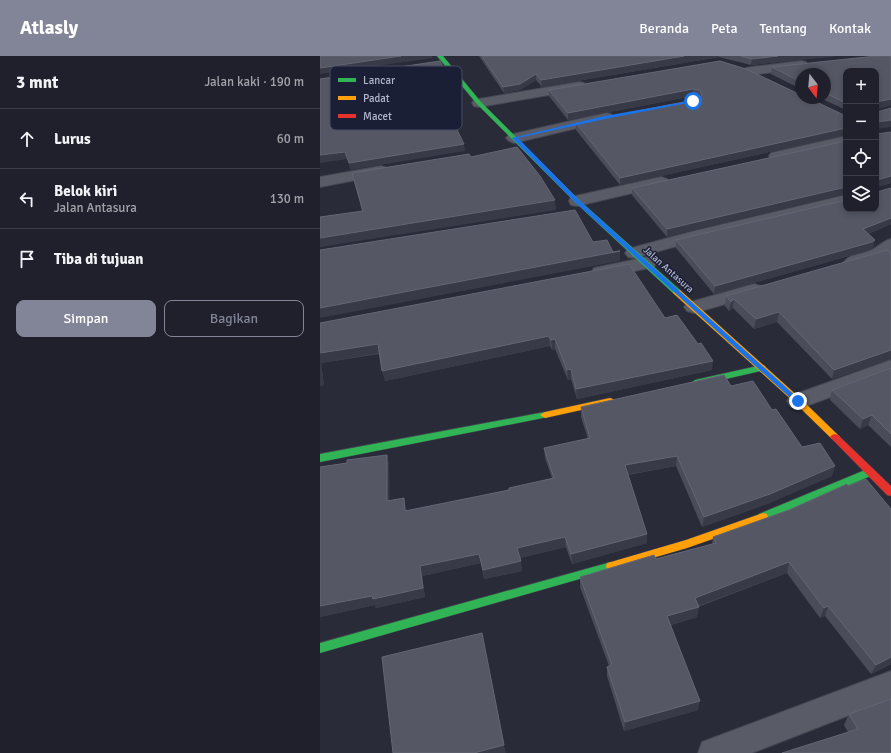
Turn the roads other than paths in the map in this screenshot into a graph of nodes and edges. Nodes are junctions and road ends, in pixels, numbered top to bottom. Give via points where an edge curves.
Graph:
1 (442, 59) edge
2 (429, 64) edge
3 (815, 64) edge
4 (737, 66) edge
5 (751, 71) junction
6 (770, 81) edge
7 (462, 83) edge
8 (593, 83) edge
9 (479, 103) junction
10 (620, 115) edge
11 (843, 142) edge
12 (519, 143) junction
13 (502, 151) edge
14 (762, 160) edge
15 (396, 169) edge
16 (677, 179) edge
17 (320, 182) edge
18 (843, 201) edge
19 (583, 206) junction
20 (566, 215) edge
21 (891, 244) edge
22 (641, 258) junction
23 (839, 266) edge
24 (585, 275) edge
25 (770, 286) edge
26 (694, 307) junction
27 (891, 367) edge
28 (762, 368) junction
29 (686, 385) edge
30 (617, 400) edge
31 (798, 401) junction
32 (320, 458) edge
33 (870, 472) junction
34 (891, 492) edge
35 (320, 648) edge
36 (891, 685) edge
37 (712, 753) edge

1 - 2 street
3 - 5 street
4 - 5 street
5 - 6 street
7 - 9 main road, Jalan Antasura
8 - 9 street
9 - 12 main road, Jalan Antasura
10 - 12 street
11 - 14 street
12 - 13 street
12 - 19 main road, Jalan Antasura
15 - 17 street
16 - 19 street
18 - 22 street via 694,236
19 - 20 street
19 - 22 main road, Jalan Antasura
21 - 23 street via 877,255
22 - 24 street
22 - 26 main road, Jalan Antasura
25 - 26 street
26 - 28 main road, Jalan Antasura
27 - 31 street
28 - 29 main road
28 - 31 main road, Jalan Antasura
30 - 32 main road
31 - 33 main road, Jalan Antasura
33 - 34 main road, Jalan Antasura
33 - 35 main road via 777,512 687,544
36 - 37 street

